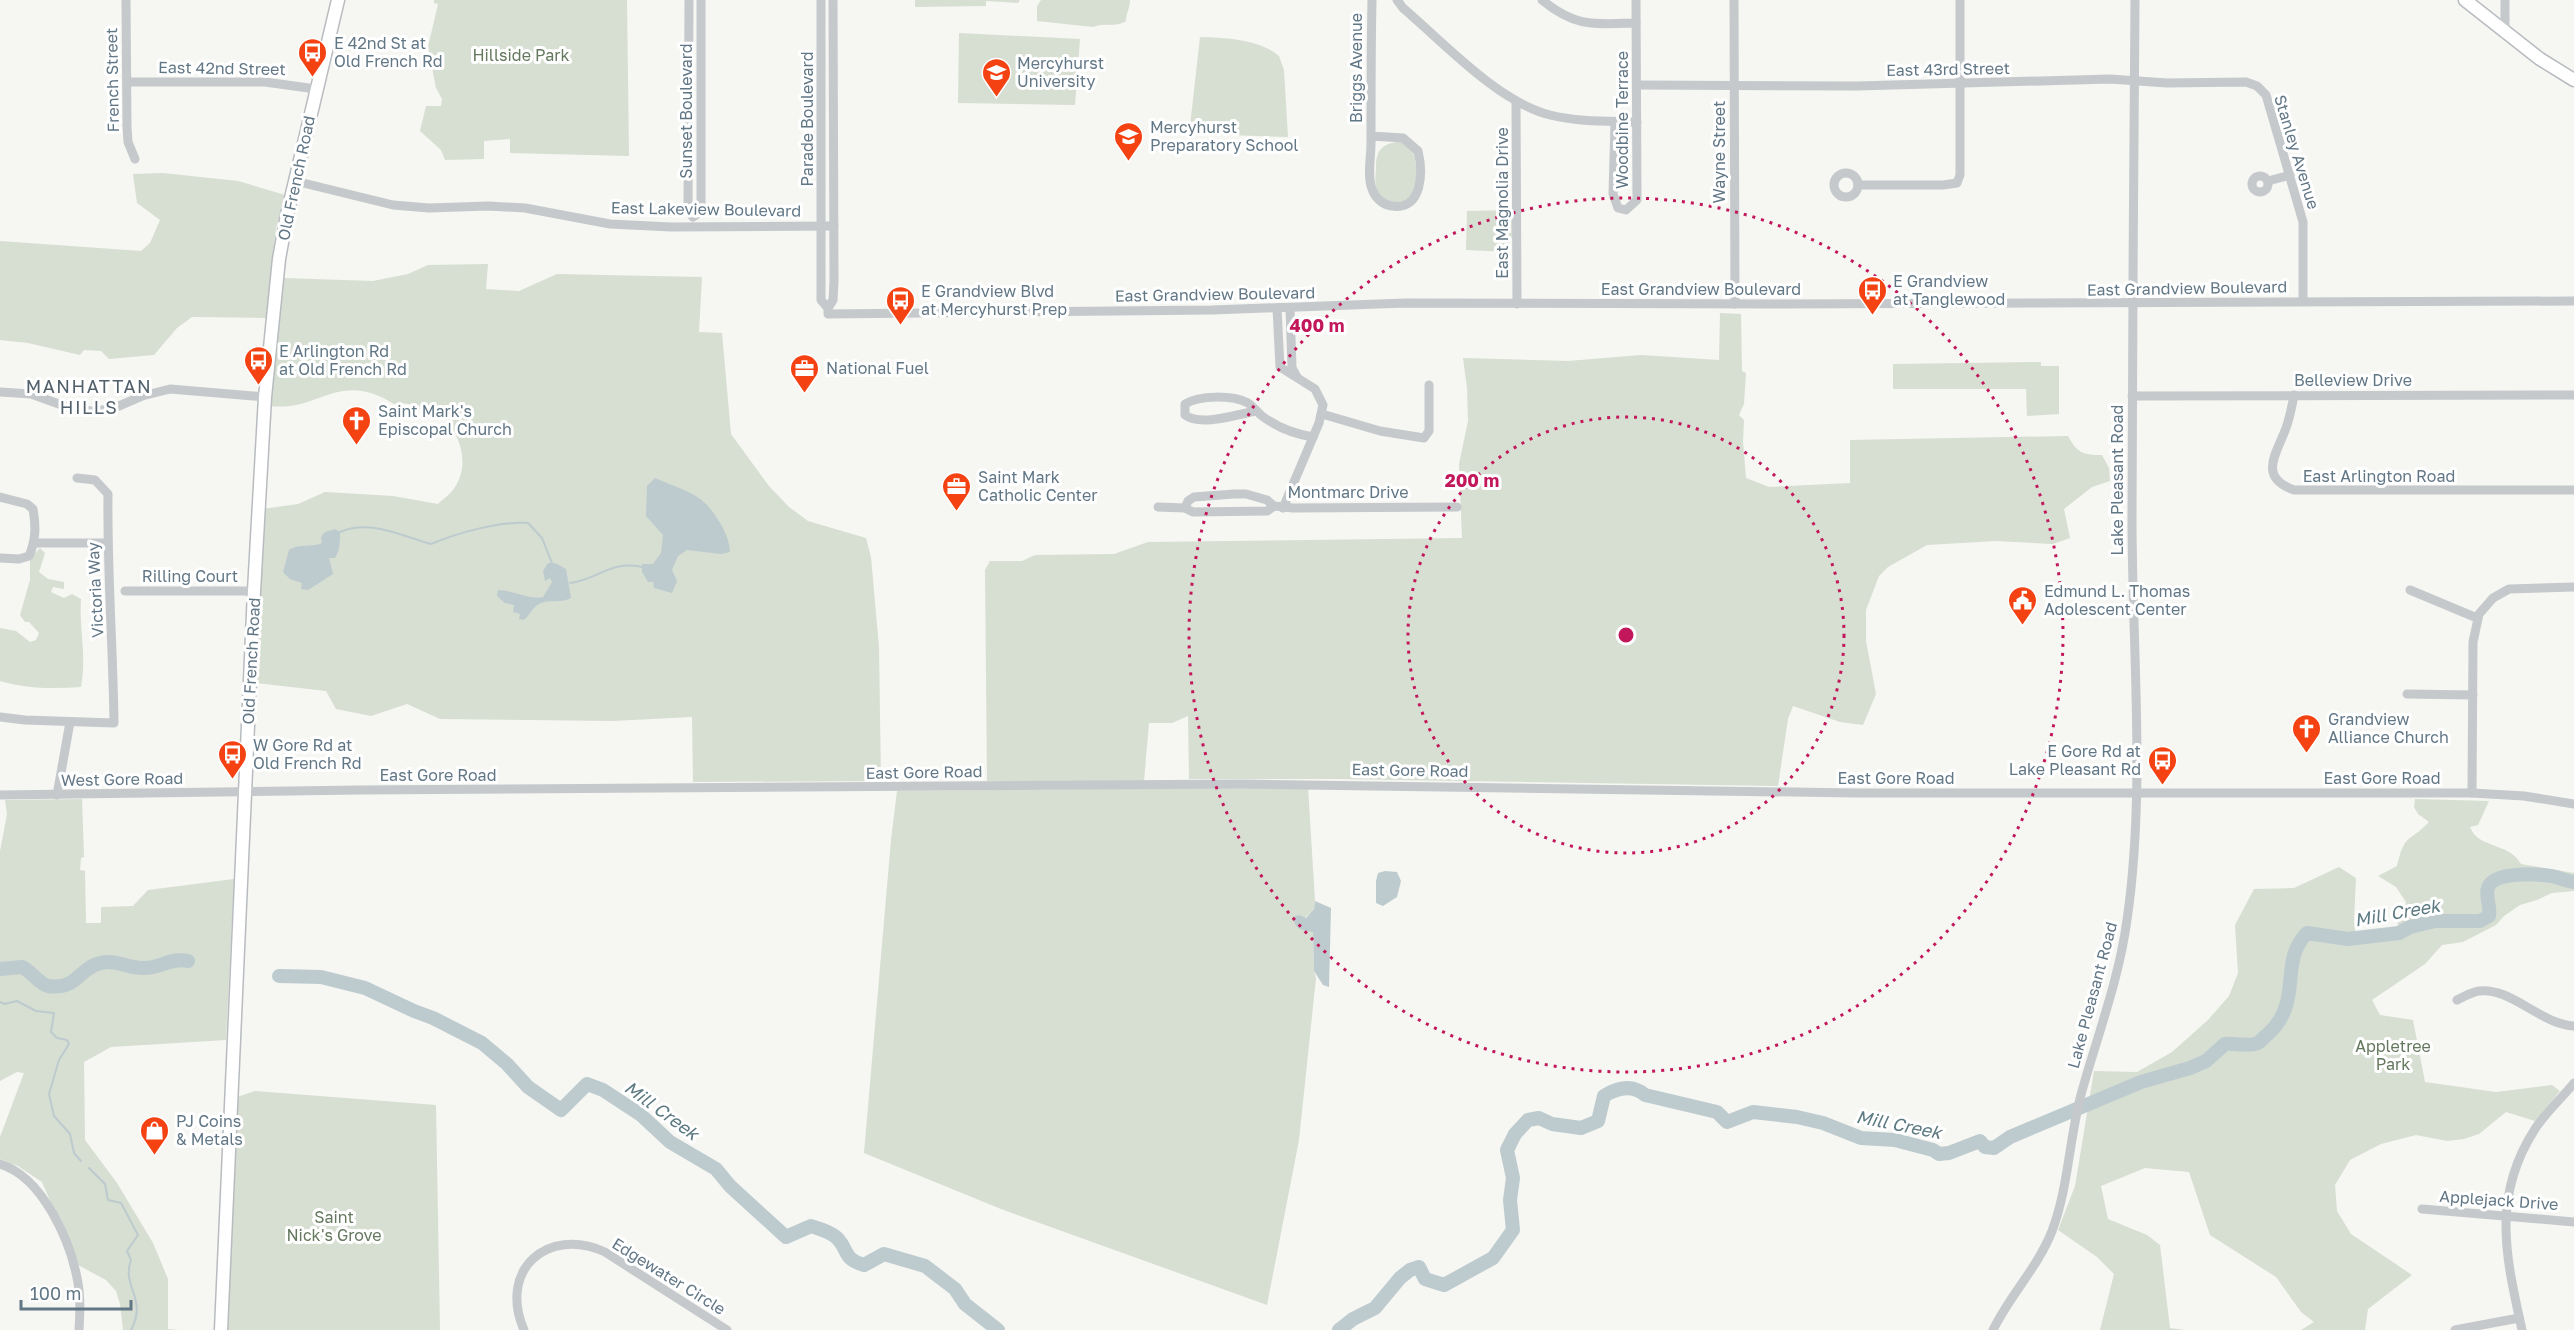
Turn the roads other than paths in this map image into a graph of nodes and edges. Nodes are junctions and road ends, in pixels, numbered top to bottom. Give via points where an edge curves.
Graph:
1 (126, 0) edge
2 (338, 0) edge
3 (688, 0) edge
4 (701, 0) edge
5 (821, 0) edge
6 (833, 0) edge
7 (1371, 0) edge
8 (1397, 0) edge
9 (1542, 0) edge
10 (1636, 0) edge
11 (1734, 0) edge
12 (1960, 0) edge
13 (2135, 0) edge
14 (2465, 0) edge
15 (2505, 0) edge
16 (1636, 23) junction
17 (2505, 33) junction
18 (2574, 80) edge
19 (2134, 81) junction
20 (127, 82) junction
21 (1959, 84) junction
22 (1638, 85) junction
23 (1734, 86) junction
24 (2257, 86) joint
25 (316, 89) junction
26 (1516, 102) junction
27 (1615, 122) junction
28 (1637, 123) junction
29 (1371, 136) junction
30 (135, 159) dead end
31 (2290, 175) junction
32 (295, 181) junction
33 (2268, 181) dead end
34 (1858, 185) dead end
35 (693, 222) junction
36 (822, 225) junction
37 (834, 226) junction
38 (2303, 301) junction
39 (2574, 301) edge
40 (1517, 304) junction
41 (1735, 304) junction
42 (2131, 304) junction
43 (1277, 308) junction
44 (1290, 308) junction
45 (828, 311) junction
46 (1297, 377) junction
47 (1429, 385) dead end
48 (0, 392) edge
49 (2294, 395) junction
50 (2574, 395) edge
51 (2132, 396) junction
52 (265, 397) junction
53 (1256, 411) junction
54 (1322, 414) junction
55 (1313, 436) junction
56 (77, 478) dead end
57 (2574, 490) edge
58 (0, 497) edge
59 (1158, 507) dead end
60 (1279, 507) junction
61 (1457, 507) dead end
62 (1185, 508) junction
63 (34, 543) junction
64 (107, 543) junction
65 (0, 558) edge
66 (2574, 587) edge
67 (2410, 590) dead end
68 (125, 591) dead end
69 (254, 591) junction
70 (2477, 618) junction
71 (2408, 694) dead end
72 (2473, 695) junction
73 (0, 717) edge
74 (70, 722) junction
75 (245, 792) junction
76 (2136, 793) junction
77 (2472, 793) junction
78 (0, 795) edge
79 (57, 795) junction
80 (2574, 804) edge
81 (2457, 1000) dead end
82 (2574, 1026) edge
83 (2574, 1083) edge
84 (0, 1164) edge
85 (2422, 1209) dead end
86 (2505, 1215) junction
87 (2574, 1222) edge
88 (2519, 1318) junction
89 (79, 1330) edge
90 (221, 1330) edge
91 (524, 1330) edge
92 (727, 1330) edge
93 (1993, 1330) edge
94 (2455, 1330) edge
95 (2522, 1330) edge

1 - 20 street, French Street
2 - 25 main road, Old French Road
3 - 35 street, Sunset Boulevard via 688,211
4 - 35 street, Sunset Boulevard via 701,212
5 - 36 street, Parade Boulevard
6 - 37 street, Parade Boulevard
7 - 29 street, Briggs Avenue
8 - 26 street
9 - 16 street via 1577,21
10 - 16 street, Woodbine Terrace
11 - 23 street, Wayne Street
12 - 21 street
13 - 19 street, Lake Pleasant Road
14 - 17 main road
15 - 17 street
16 - 22 street, Woodbine Terrace
17 - 18 main road
19 - 21 street, East 43rd Street
19 - 24 street, East 43rd Street via 2246,82
19 - 42 street, Lake Pleasant Road
20 - 25 street, East 42nd Street via 265,82
20 - 30 street, French Street via 128,142
21 - 23 street, East 43rd Street
21 - 34 street via 1958,183
22 - 23 street, East 43rd Street
22 - 28 street, Woodbine Terrace
23 - 41 street, Wayne Street
24 - 31 street, Stanley Avenue via 2266,95
25 - 32 main road, Old French Road
26 - 27 street via 1550,115
26 - 40 street, East Magnolia Drive
27 - 28 street
27 - 28 street, Woodbine Terrace via 1613,194 1622,210 1632,207 1637,200
29 - 29 street, Briggs Avenue via 1372,192 1389,206 1408,204 1419,188 1418,151 1404,138
31 - 33 street
31 - 38 street, Stanley Avenue via 2303,222
32 - 35 street, East Lakeview Boulevard via 368,201 404,206 504,206 598,222
32 - 52 main road, Old French Road via 279,259
35 - 36 street, East Lakeview Boulevard
36 - 37 street, East Lakeview Boulevard
36 - 45 street, Parade Boulevard via 821,300
37 - 45 street, Parade Boulevard via 833,300
38 - 39 street, East Grandview Boulevard
38 - 42 street, East Grandview Boulevard
40 - 41 street, East Grandview Boulevard
40 - 44 street, East Grandview Boulevard via 1396,303
41 - 42 street, East Grandview Boulevard
42 - 51 street, Lake Pleasant Road
43 - 44 street, East Grandview Boulevard
43 - 45 street, East Grandview Boulevard
43 - 46 street via 1278,362 1283,370
44 - 46 street via 1292,368
46 - 54 street via 1318,393
47 - 54 street via 1430,431 1424,438 1380,431
48 - 52 street via 32,394 70,408 92,411 112,409 170,389
49 - 50 street, Belleview Drive
49 - 51 street, Belleview Drive
49 - 57 street, East Arlington Road via 2272,468 2276,480 2294,490
51 - 76 street, Lake Pleasant Road
52 - 69 main road, Old French Road
53 - 53 street via 1250,404 1229,398 1199,399 1184,409 1185,415 1196,420
53 - 55 street via 1289,432
54 - 55 street
55 - 60 street
56 - 64 street, Victoria Way via 95,480 108,494
58 - 63 street via 33,509
59 - 62 street, Montmarc Drive
60 - 61 street, Montmarc Drive
60 - 62 street, Montmarc Drive via 1267,511 1193,512
60 - 62 street, Montmarc Drive via 1246,494 1234,494 1194,497
63 - 64 street
63 - 65 street via 29,555
64 - 74 street, Victoria Way via 114,723
66 - 70 street via 2509,589 2488,603
67 - 70 street
68 - 69 street, Rilling Court
69 - 75 main road, Old French Road
70 - 72 street
71 - 72 street
72 - 77 street
73 - 74 street
74 - 79 street
75 - 76 street, East Gore Road via 1346,784 1851,793
75 - 79 street, West Gore Road
75 - 90 main road, Old French Road
76 - 77 street, East Gore Road
76 - 93 street, Lake Pleasant Road via 2134,862 2123,946 2076,1117 2062,1199 2039,1257
77 - 80 street, East Gore Road
78 - 79 street, West Gore Road
81 - 82 street via 2478,991 2492,992 2552,1022
83 - 86 street via 2525,1145 2512,1175
84 - 89 street via 20,1173 35,1187 57,1224 78,1283
85 - 86 street, Applejack Drive
86 - 87 street, Applejack Drive
86 - 88 street via 2506,1254
88 - 94 street
88 - 95 street
91 - 92 street, Edgewater Circle via 515,1301 522,1275 542,1252 567,1243 593,1246 605,1252

